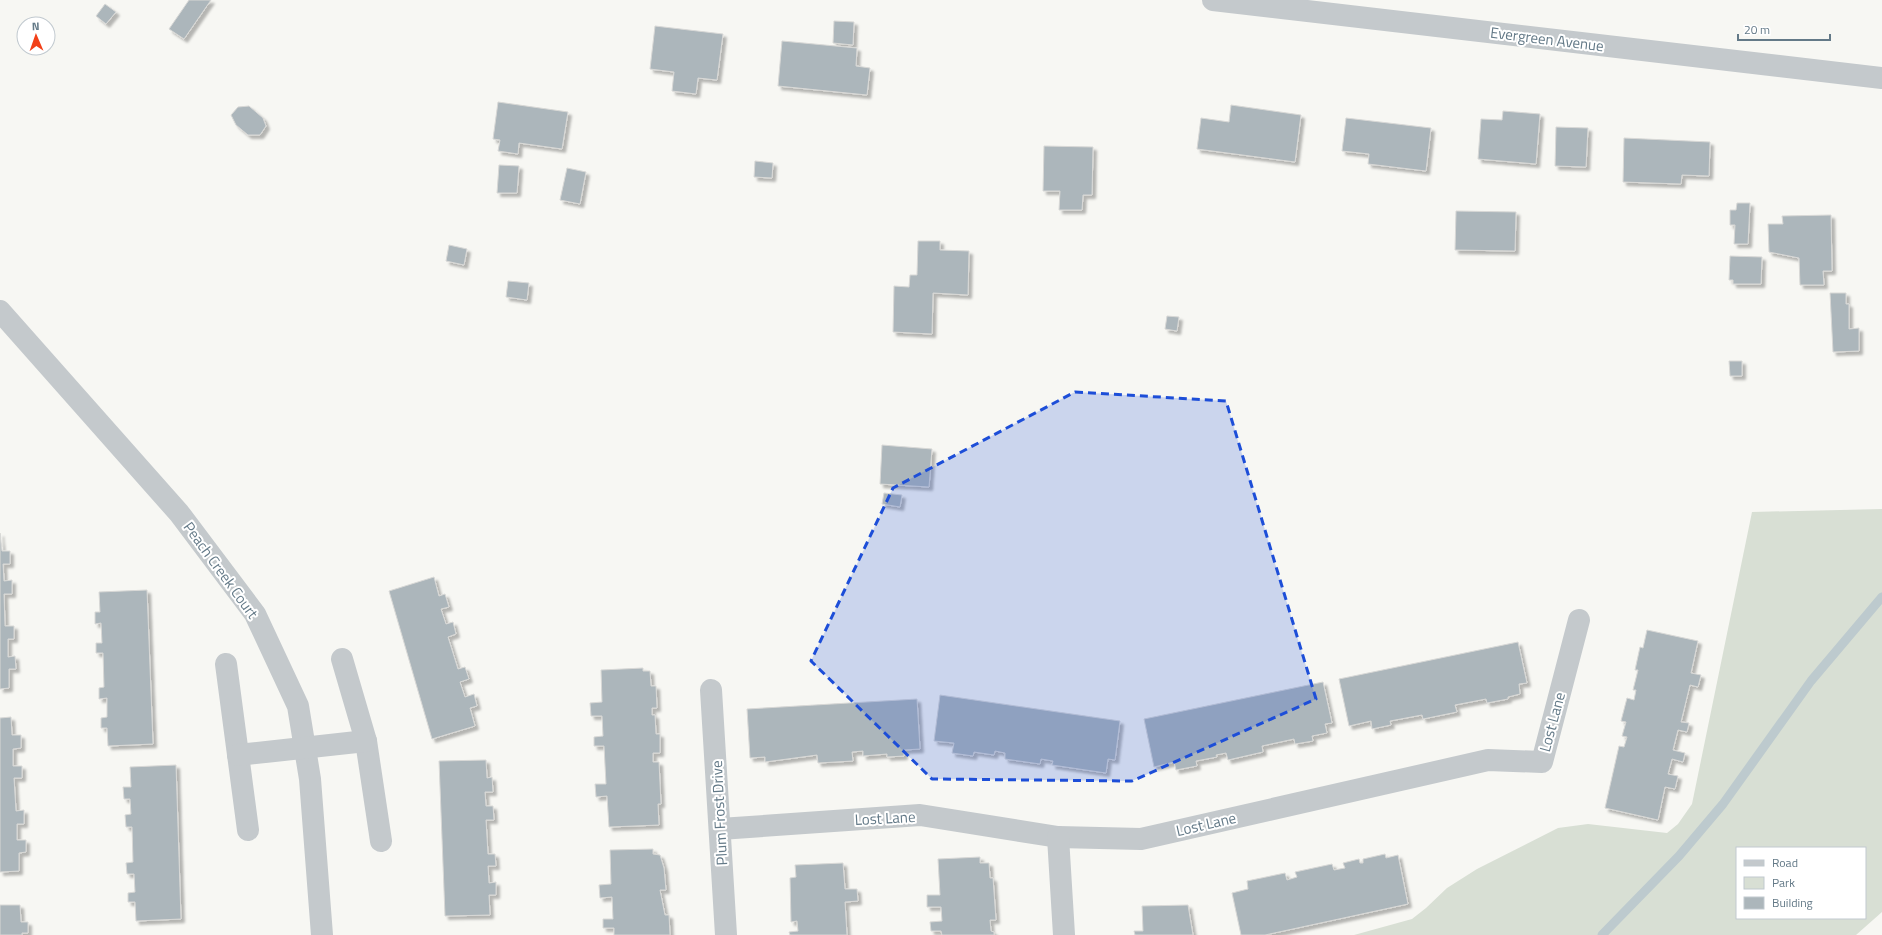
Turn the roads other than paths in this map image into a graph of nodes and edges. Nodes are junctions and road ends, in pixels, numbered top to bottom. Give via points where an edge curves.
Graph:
1 (1212, 0) edge
2 (1882, 78) edge
3 (0, 311) edge
4 (1579, 620) dead end
5 (342, 659) dead end
6 (226, 664) dead end
7 (712, 690) dead end
8 (366, 741) junction
9 (304, 748) junction
10 (238, 755) junction
11 (720, 829) junction
12 (248, 830) dead end
13 (1058, 837) junction
14 (381, 841) dead end
15 (322, 935) edge
16 (726, 935) edge
17 (1064, 935) edge

1 - 2 street, Evergreen Avenue
3 - 9 street, Peach Creek Court via 179,513 255,614 298,706
4 - 13 street, Lost Lane via 1542,762 1488,760 1141,839
5 - 8 street
6 - 10 street
7 - 11 street, Plum Frost Drive
8 - 9 street
8 - 14 street
9 - 10 street
9 - 15 street, Peach Creek Court via 310,779
10 - 12 street
11 - 13 street, Lost Lane via 920,816
11 - 16 street, Plum Frost Drive
13 - 17 street

